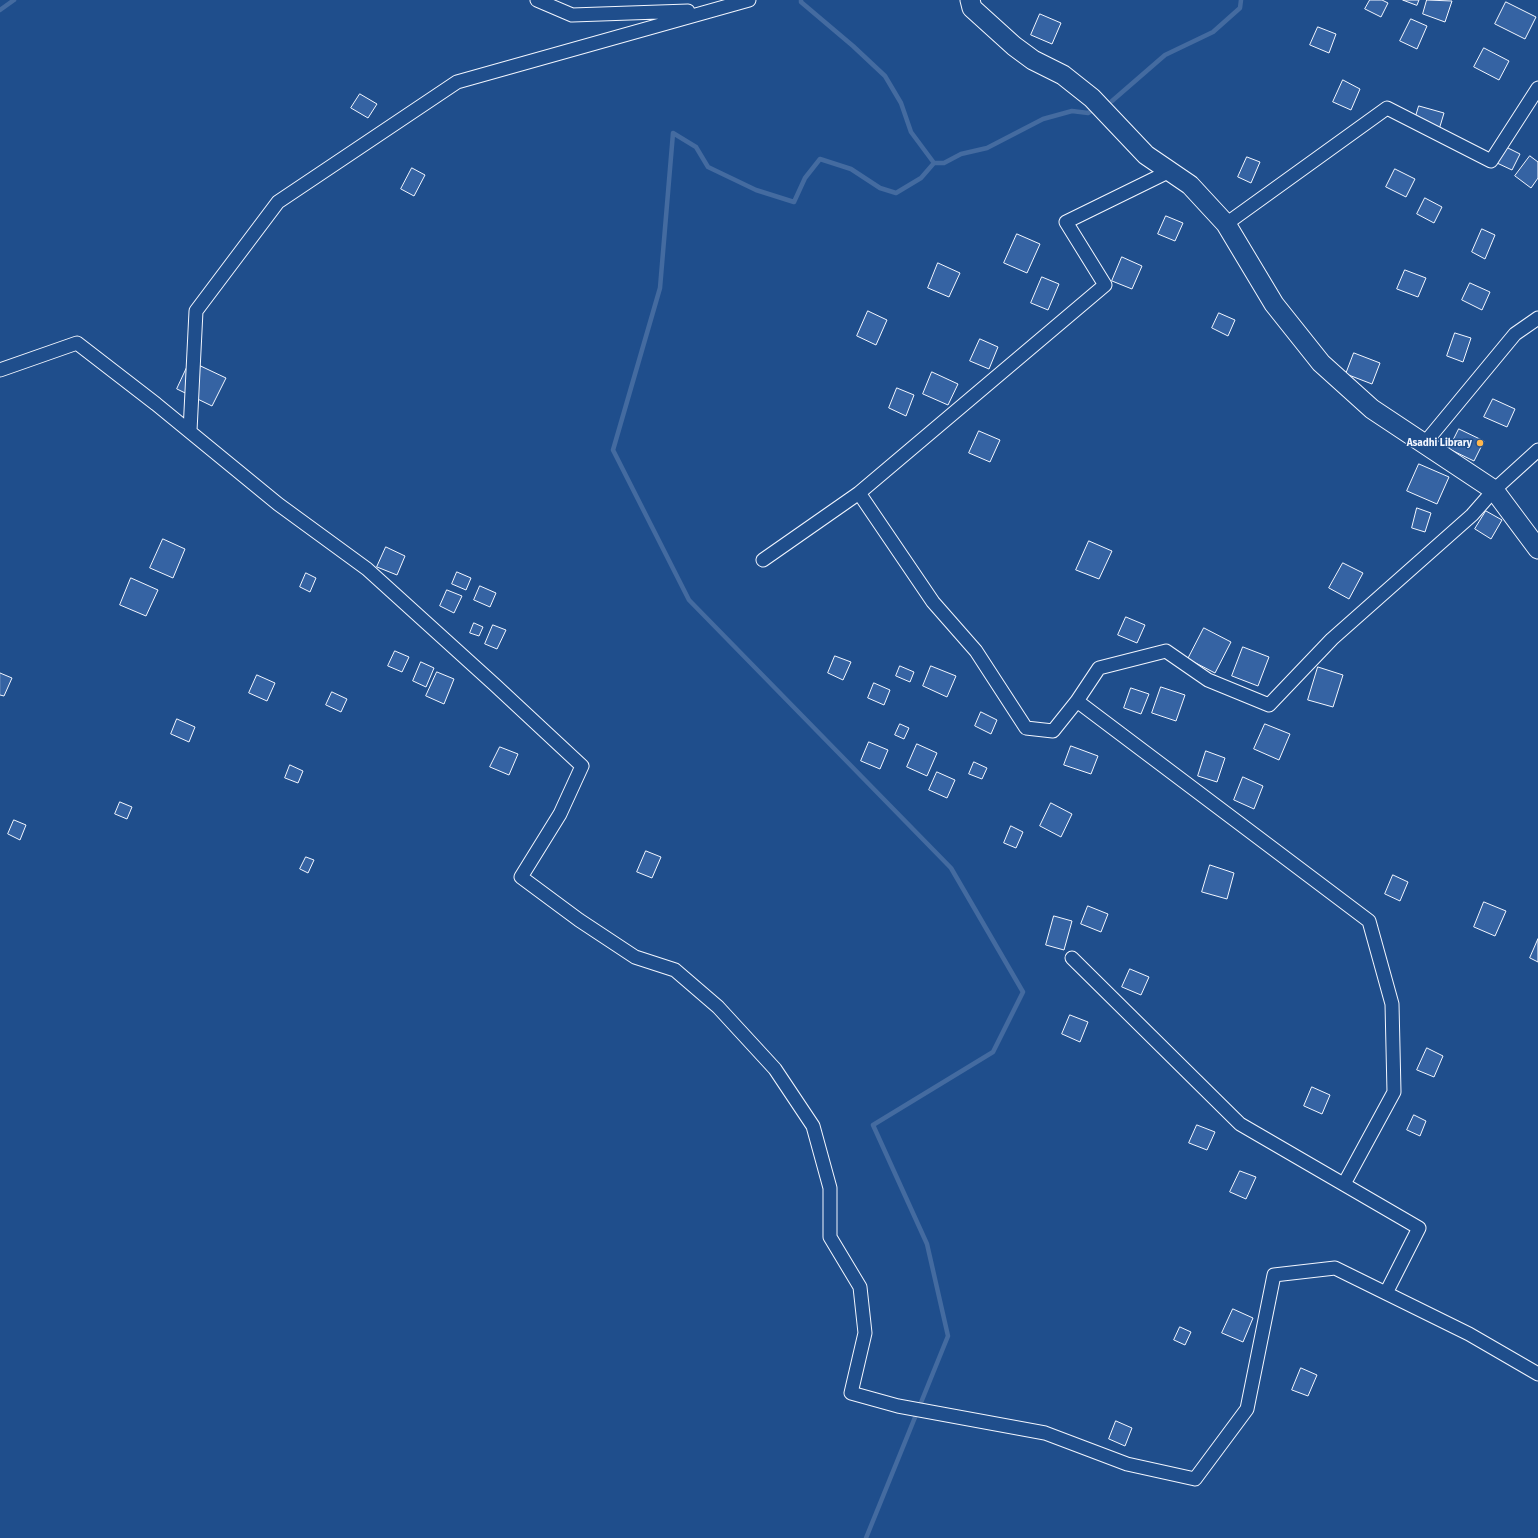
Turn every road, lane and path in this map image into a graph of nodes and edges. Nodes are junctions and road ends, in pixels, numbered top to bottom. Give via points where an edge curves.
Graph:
1 (537, 0) edge
2 (749, 0) edge
3 (970, 0) edge
4 (708, 10) junction
5 (1538, 88) edge
6 (1170, 171) junction
7 (1226, 224) junction
8 (1538, 318) edge
9 (0, 370) edge
10 (190, 431) junction
11 (1424, 444) junction
12 (1538, 450) edge
13 (1494, 490) junction
14 (859, 493) junction
15 (1538, 549) edge
16 (763, 560) dead end
17 (1077, 701) junction
18 (1072, 958) dead end
19 (1344, 1184) junction
20 (1386, 1293) junction
21 (1538, 1374) edge

1 - 4 street via 572,15
2 - 4 street
3 - 6 street via 972,8 1014,46 1033,60 1063,76 1092,98 1146,155
4 - 10 street via 457,82 278,202 196,311
5 - 7 street via 1491,161 1387,108
6 - 7 street via 1190,185
6 - 14 street via 1066,222 1105,285
7 - 11 street via 1274,304 1321,363 1372,409
8 - 11 street via 1515,334
9 - 10 street via 77,343
10 - 20 street via 278,504 367,569 582,766 560,814 521,877 635,957 675,970 718,1007 775,1069 813,1126 830,1188 830,1237 860,1287 866,1333 851,1393 898,1406 1045,1433 1127,1464 1195,1479 1247,1409 1274,1275 1335,1268
11 - 13 street
12 - 13 street
13 - 15 street
13 - 17 street via 1472,514 1332,638 1269,705 1208,680 1166,651 1099,668
14 - 16 street
14 - 17 street via 933,602 976,651 1026,728 1053,731
17 - 19 street via 1369,921 1392,1004 1394,1092
18 - 19 street via 1240,1124
19 - 20 street via 1419,1228
20 - 21 street via 1469,1334

